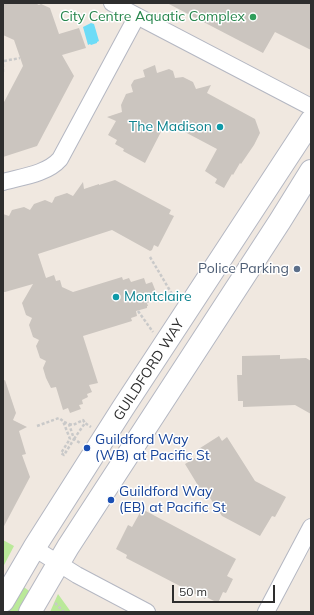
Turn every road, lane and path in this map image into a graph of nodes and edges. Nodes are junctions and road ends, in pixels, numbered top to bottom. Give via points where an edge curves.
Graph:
1 (112, 3) edge
2 (137, 16) junction
3 (20, 58) dead end
4 (3, 61) edge
5 (3, 72) edge
6 (311, 107) edge
7 (311, 121) edge
8 (311, 171) edge
9 (3, 182) edge
10 (150, 257) dead end
11 (177, 303) dead end
12 (138, 311) dead end
13 (156, 335) dead end
14 (63, 421) junction
15 (85, 423) junction
16 (69, 424) junction
17 (37, 426) dead end
18 (91, 426) dead end
19 (74, 439) junction
20 (80, 444) dead end
21 (311, 527) edge
22 (34, 548) junction
23 (58, 564) junction
24 (52, 600) dead end
25 (3, 601) edge
26 (30, 612) edge
27 (64, 612) edge
28 (147, 612) edge
29 (266, 612) edge

1 - 2 street
2 - 6 street
2 - 9 street via 60,159 44,170
3 - 4 path
4 - 5 path
7 - 22 main road, GUILDFORD WAY
8 - 23 main road, GUILDFORD WAY
10 - 11 path
12 - 13 path
14 - 16 path
14 - 17 path via 59,418
14 - 19 path via 70,439 61,453 64,455
15 - 16 path via 84,420
15 - 18 path
15 - 19 path
16 - 19 path
19 - 20 path
21 - 29 street
22 - 23 street
22 - 25 main road, GUILDFORD WAY
23 - 26 main road, GUILDFORD WAY
23 - 28 street
24 - 27 path

